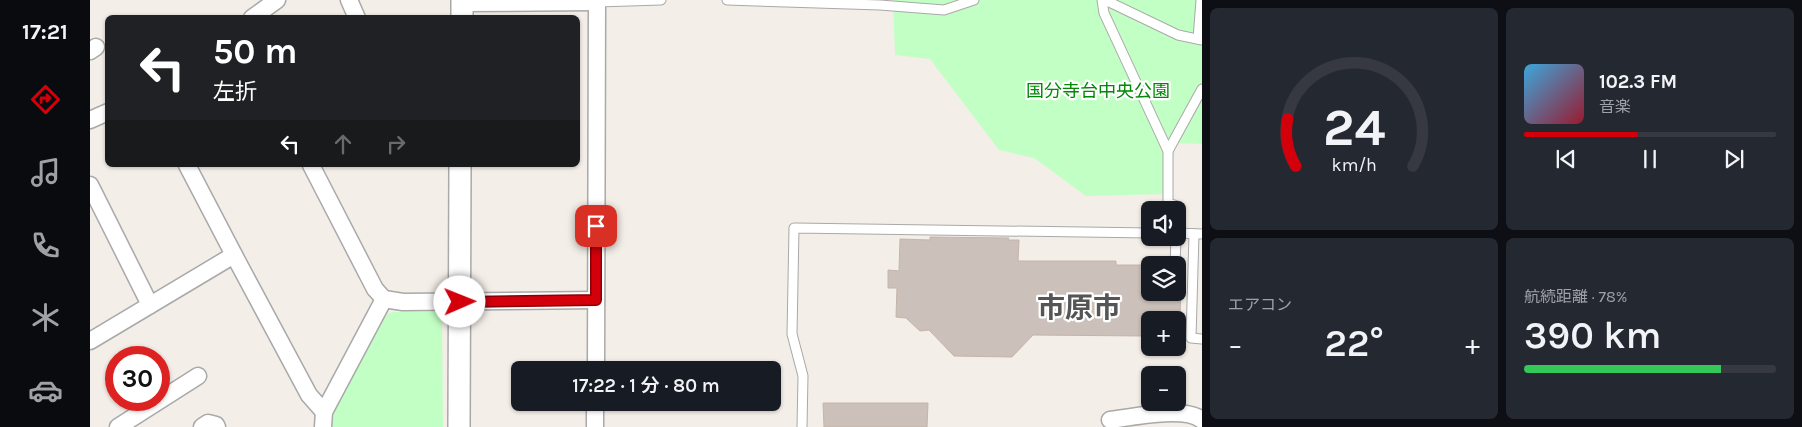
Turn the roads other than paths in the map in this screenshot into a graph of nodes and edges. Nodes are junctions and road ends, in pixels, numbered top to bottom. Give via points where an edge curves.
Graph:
1 (277, 0) edge
2 (349, 0) edge
3 (661, 0) edge
4 (727, 0) edge
5 (974, 0) edge
6 (1104, 0) edge
7 (1201, 0) edge
8 (597, 1) edge
9 (462, 7) edge
10 (256, 15) edge
11 (356, 15) edge
12 (1200, 40) edge
13 (1202, 89) edge
14 (105, 113) edge
15 (90, 120) edge
16 (1168, 151) junction
17 (188, 167) edge
18 (312, 167) edge
19 (460, 167) edge
20 (90, 185) edge
21 (1168, 201) edge
22 (1141, 233) edge
23 (1198, 234) edge
24 (234, 256) junction
25 (384, 299) junction
26 (596, 300) junction
27 (460, 302) junction
28 (150, 305) junction
29 (1202, 338) edge
30 (90, 340) edge
31 (596, 361) edge
32 (198, 376) dead end
33 (596, 411) edge
34 (323, 420) edge
35 (1110, 420) dead end
36 (1202, 420) edge
37 (118, 427) edge
38 (202, 427) edge
39 (217, 427) edge
40 (459, 427) edge
41 (596, 427) edge
42 (802, 427) edge

1 - 10 street
2 - 11 street
3 - 8 lane
4 - 5 lane via 944,10
6 - 12 lane via 1178,35
6 - 16 lane via 1104,13
7 - 12 lane
8 - 9 street
8 - 26 street
13 - 16 lane
14 - 15 street
16 - 21 lane
17 - 24 street
18 - 25 street via 375,289
19 - 27 street
20 - 28 street
22 - 42 lane via 794,228 792,334 803,376
23 - 29 lane via 1191,338
24 - 28 street
24 - 34 street
25 - 27 street
25 - 34 street
26 - 27 street
26 - 31 street
27 - 40 street
28 - 30 street
32 - 37 street
33 - 41 street
35 - 36 street via 1163,413 1197,416
38 - 39 street via 208,423

